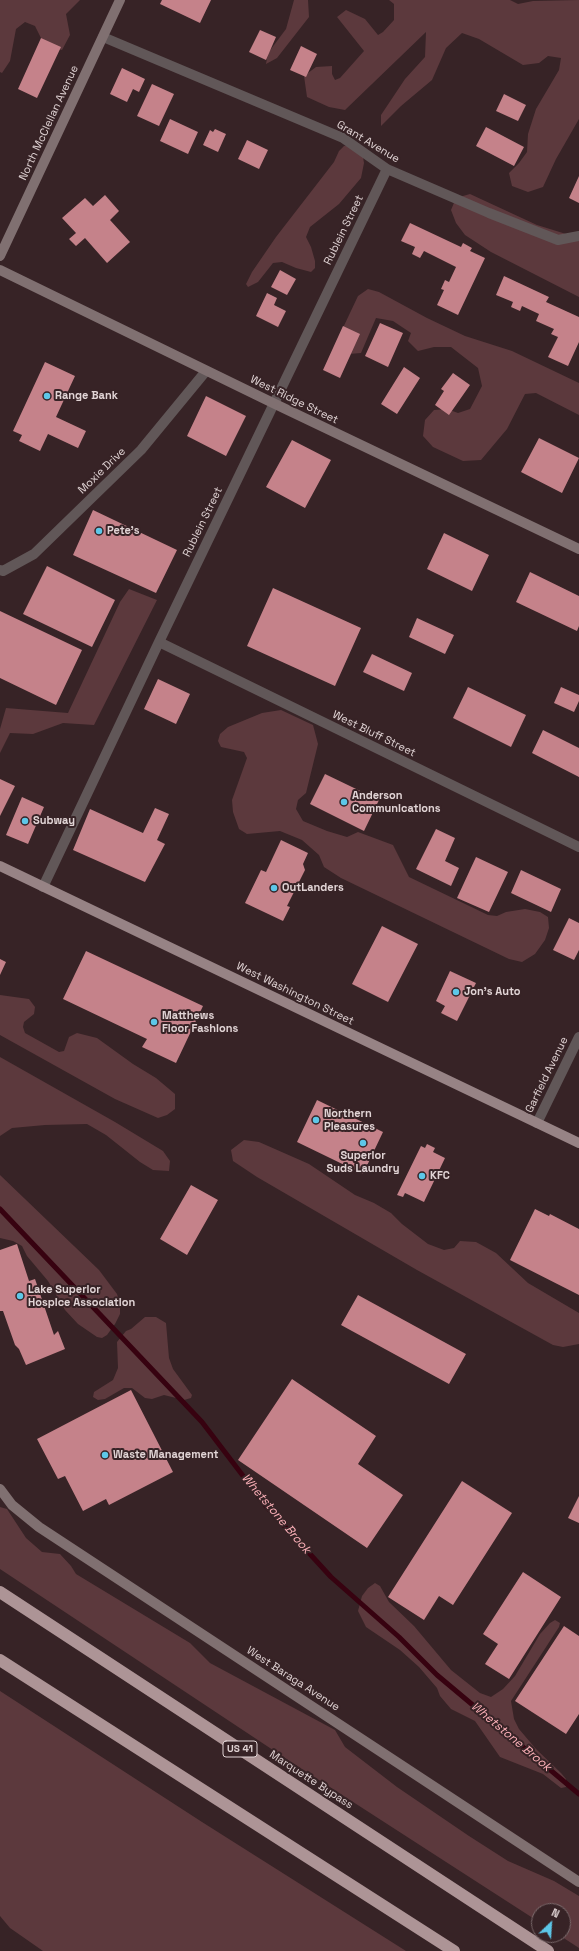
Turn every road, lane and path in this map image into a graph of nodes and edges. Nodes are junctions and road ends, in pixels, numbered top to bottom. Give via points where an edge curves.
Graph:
1 (120, 0) edge
2 (103, 36) junction
3 (387, 169) junction
4 (579, 236) edge
5 (0, 256) edge
6 (0, 270) edge
7 (206, 371) junction
8 (273, 403) junction
9 (579, 549) edge
10 (0, 570) edge
11 (158, 642) junction
12 (579, 848) edge
13 (0, 866) edge
14 (43, 887) junction
15 (579, 1037) edge
16 (537, 1123) junction
17 (579, 1143) edge
18 (0, 1489) edge
19 (0, 1592) edge
20 (0, 1660) edge
21 (579, 1882) edge
22 (454, 1951) edge
23 (548, 1951) edge

1 - 2 street, North McClellan Avenue
2 - 3 street, Grant Avenue via 343,138
2 - 5 street, North McClellan Avenue
3 - 4 street, Grant Avenue via 558,240
3 - 8 street, Rublein Street
6 - 7 street, West Ridge Street
7 - 8 street, West Ridge Street
7 - 10 street, Moxie Drive via 141,450 34,554 3,571
8 - 9 street, West Ridge Street
8 - 11 street, Rublein Street
11 - 12 street, West Bluff Street
11 - 14 street, Rublein Street
13 - 14 main road, West Washington Street
14 - 16 main road, West Washington Street
15 - 16 street, Garfield Avenue
16 - 17 main road, West Washington Street
18 - 21 street, West Baraga Avenue via 12,1505 39,1527
19 - 23 highway, Marquette Bypass / US 41
20 - 22 highway

